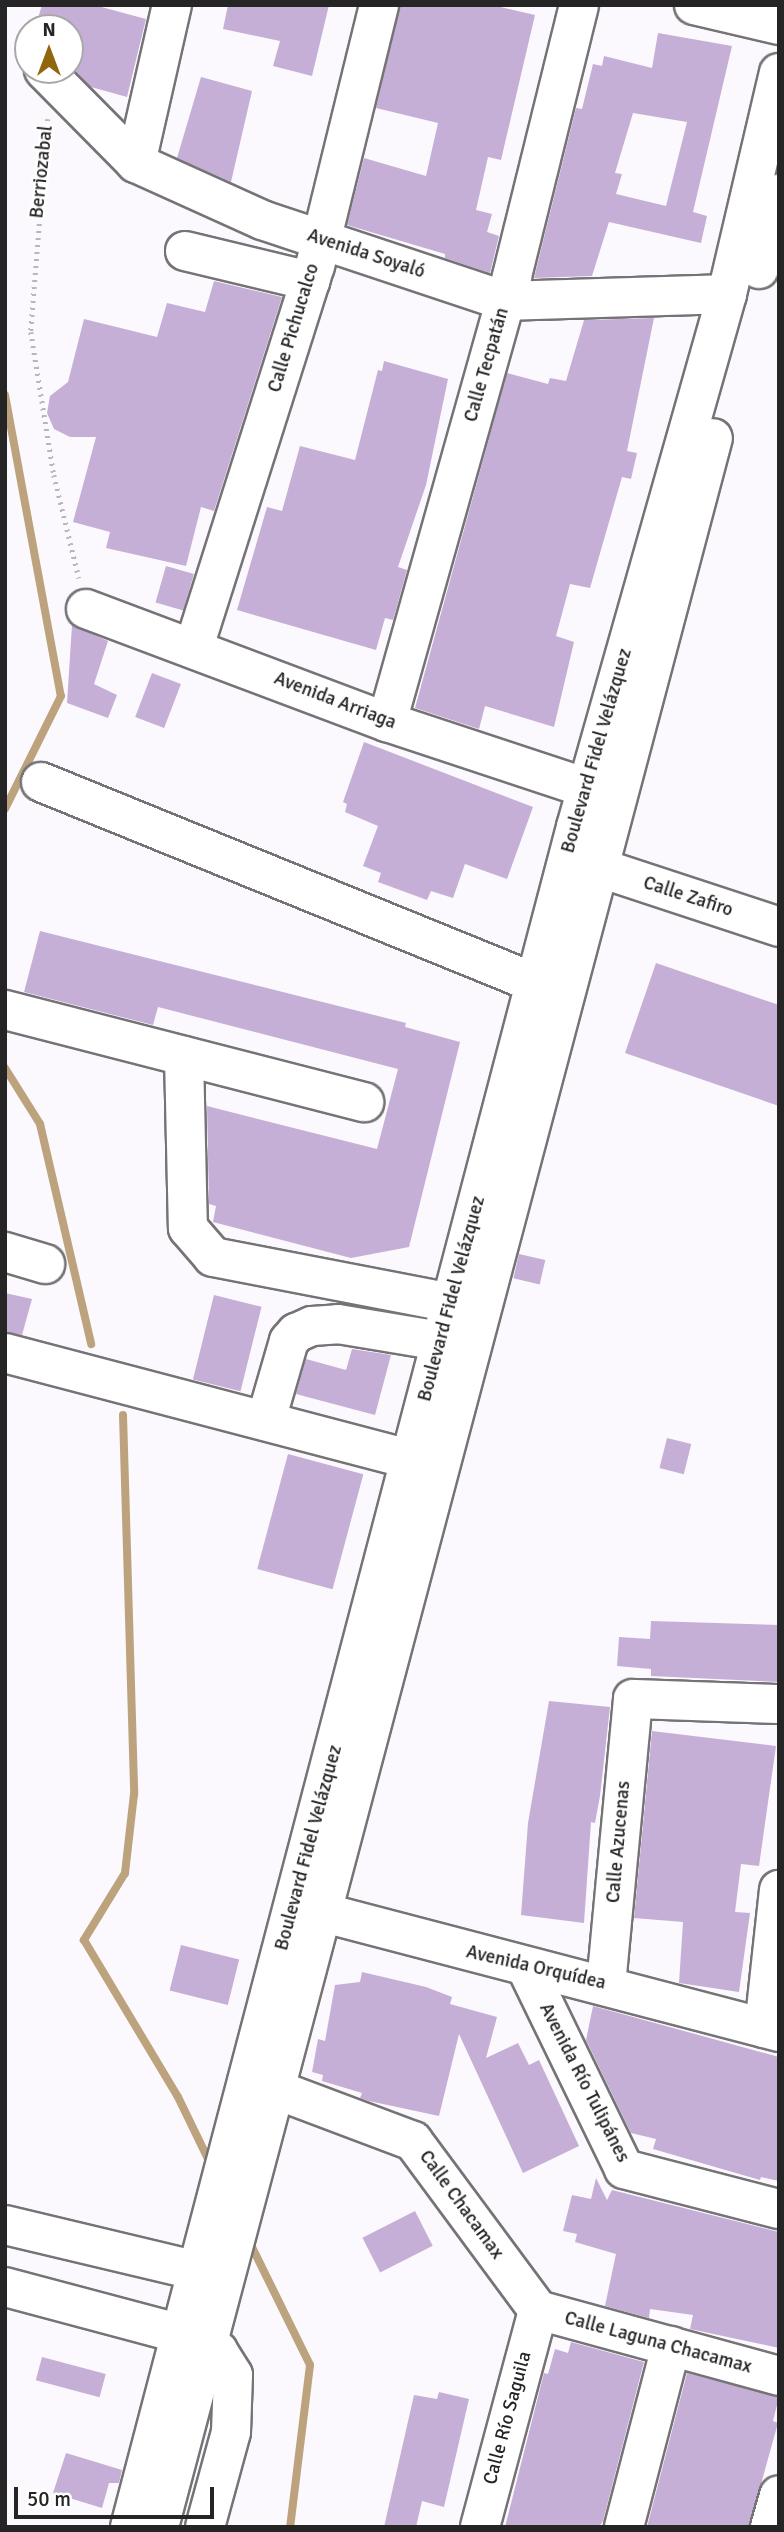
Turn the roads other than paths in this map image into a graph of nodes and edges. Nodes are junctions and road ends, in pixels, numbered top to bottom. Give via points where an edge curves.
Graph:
1 (172, 5) edge
2 (379, 5) edge
3 (579, 5) edge
4 (694, 5) edge
5 (779, 25) edge
6 (779, 74) edge
7 (57, 84) edge
8 (136, 163) junction
9 (779, 194) edge
10 (320, 239) junction
11 (185, 251) dead end
12 (310, 281) junction
13 (727, 294) junction
14 (506, 301) junction
15 (86, 609) road end
16 (194, 647) junction
17 (387, 722) junction
18 (41, 782) dead end
19 (586, 788) junction
20 (597, 867) junction
21 (779, 927) edge
22 (535, 983) junction
23 (5, 1010) edge
24 (184, 1056) junction
25 (364, 1102) dead end
26 (480, 1251) junction
27 (5, 1252) edge
28 (44, 1264) dead end
29 (451, 1303) junction
30 (441, 1341) junction
31 (5, 1353) edge
32 (266, 1420) junction
33 (409, 1459) junction
34 (779, 1704) edge
35 (779, 1890) edge
36 (308, 1908) junction
37 (527, 1969) junction
38 (606, 1985) junction
39 (771, 2030) edge
40 (257, 2101) junction
41 (779, 2209) edge
42 (225, 2224) junction
43 (5, 2225) edge
44 (198, 2271) junction
45 (5, 2287) edge
46 (538, 2310) junction
47 (194, 2339) junction
48 (671, 2346) junction
49 (779, 2376) edge
50 (779, 2496) edge
51 (130, 2527) edge
52 (159, 2527) edge
53 (205, 2527) edge
54 (480, 2527) edge
55 (624, 2527) edge
56 (770, 2527) edge

1 - 8 street
2 - 10 street, Calle Pichucalco
3 - 14 street, Calle Tecpatán
4 - 5 street
6 - 13 street, Boulevard Fidel Velázquez
7 - 8 street, Avenida Soyaló
8 - 10 street, Avenida Soyaló via 262,220
9 - 20 street, Boulevard Fidel Velázquez
10 - 12 street, Calle Pichucalco
10 - 14 street, Avenida Soyaló
11 - 12 street
12 - 16 street, Calle Pichucalco
13 - 14 street, Avenida Soyaló
13 - 19 street, Boulevard Fidel Velázquez
14 - 17 street, Calle Tecpatán
15 - 16 street, Avenida Arriaga
16 - 17 street, Avenida Arriaga
17 - 19 street, Avenida Arriaga
18 - 22 street
19 - 22 street, Boulevard Fidel Velázquez
20 - 21 street, Calle Zafiro
20 - 26 street, Boulevard Fidel Velázquez
22 - 26 street, Boulevard Fidel Velázquez
23 - 24 street
24 - 25 street
24 - 29 street via 188,1228 213,1257
26 - 29 street, Boulevard Fidel Velázquez
26 - 36 street, Boulevard Fidel Velázquez
27 - 28 street
29 - 30 street, Boulevard Fidel Velázquez
30 - 32 street via 338,1324 312,1325 289,1340
30 - 33 street, Boulevard Fidel Velázquez
31 - 32 street
32 - 33 street
33 - 36 street, Boulevard Fidel Velázquez
34 - 38 street, Calle Azucenas via 633,1699
35 - 39 street
36 - 37 street, Avenida Orquídea
36 - 40 street, Boulevard Fidel Velázquez
37 - 38 street, Avenida Orquídea
37 - 41 street, Avenida Río Tulipánes via 624,2169
38 - 39 street, Avenida Orquídea
40 - 42 street, Boulevard Fidel Velázquez
40 - 46 street, Calle Chacamax via 414,2141
42 - 44 street, Boulevard Fidel Velázquez
42 - 47 street, Boulevard Fidel Velázquez
43 - 44 street
44 - 47 street, Boulevard Fidel Velázquez
45 - 47 street
46 - 48 street, Calle Laguna Chacamax
46 - 54 street, Calle Río Saguila
47 - 51 street, Boulevard Fidel Velázquez
47 - 52 street, Boulevard Fidel Velázquez
47 - 53 street via 227,2363 234,2393 231,2432
48 - 49 street, Calle Laguna Chacamax
48 - 55 street
50 - 56 street

